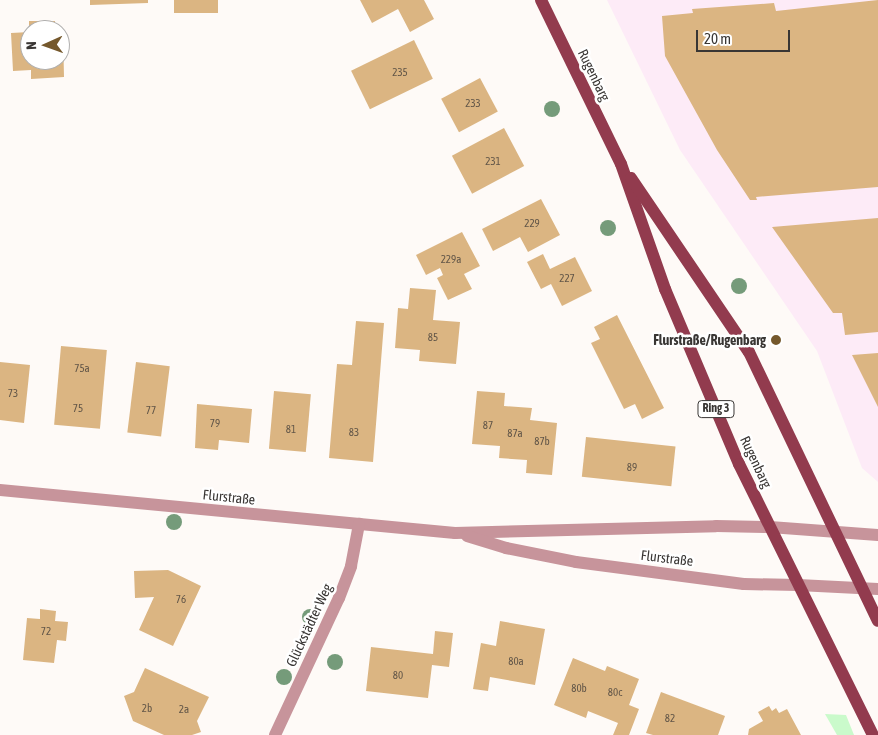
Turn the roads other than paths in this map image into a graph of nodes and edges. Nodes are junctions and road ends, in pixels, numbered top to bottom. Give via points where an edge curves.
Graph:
1 (541, 0) edge
2 (621, 164) junction
3 (0, 490) edge
4 (358, 524) junction
5 (770, 527) junction
6 (836, 532) junction
7 (455, 533) junction
8 (878, 535) edge
9 (798, 585) junction
10 (862, 588) junction
11 (878, 589) edge
12 (878, 621) edge
13 (275, 735) edge
14 (873, 735) edge

1 - 2 main road, Rugenbarg / Ring 3
2 - 5 main road, Rugenbarg / Ring 3 via 665,289 729,441
2 - 6 main road, Rugenbarg / Ring 3 via 749,352
3 - 4 street, Flurstraße
4 - 7 street, Flurstraße
4 - 13 street, Glückstädter Weg via 351,566 339,598
5 - 6 street, Flurstraße
5 - 7 street, Flurstraße
5 - 9 main road, Rugenbarg / Ring 3
6 - 8 street, Flurstraße
6 - 10 main road, Rugenbarg / Ring 3
7 - 9 street, Flurstraße via 506,548 576,562 744,584
9 - 10 street, Flurstraße
9 - 14 main road, Rugenbarg / Ring 3
10 - 11 street, Flurstraße
10 - 12 main road, Rugenbarg / Ring 3

